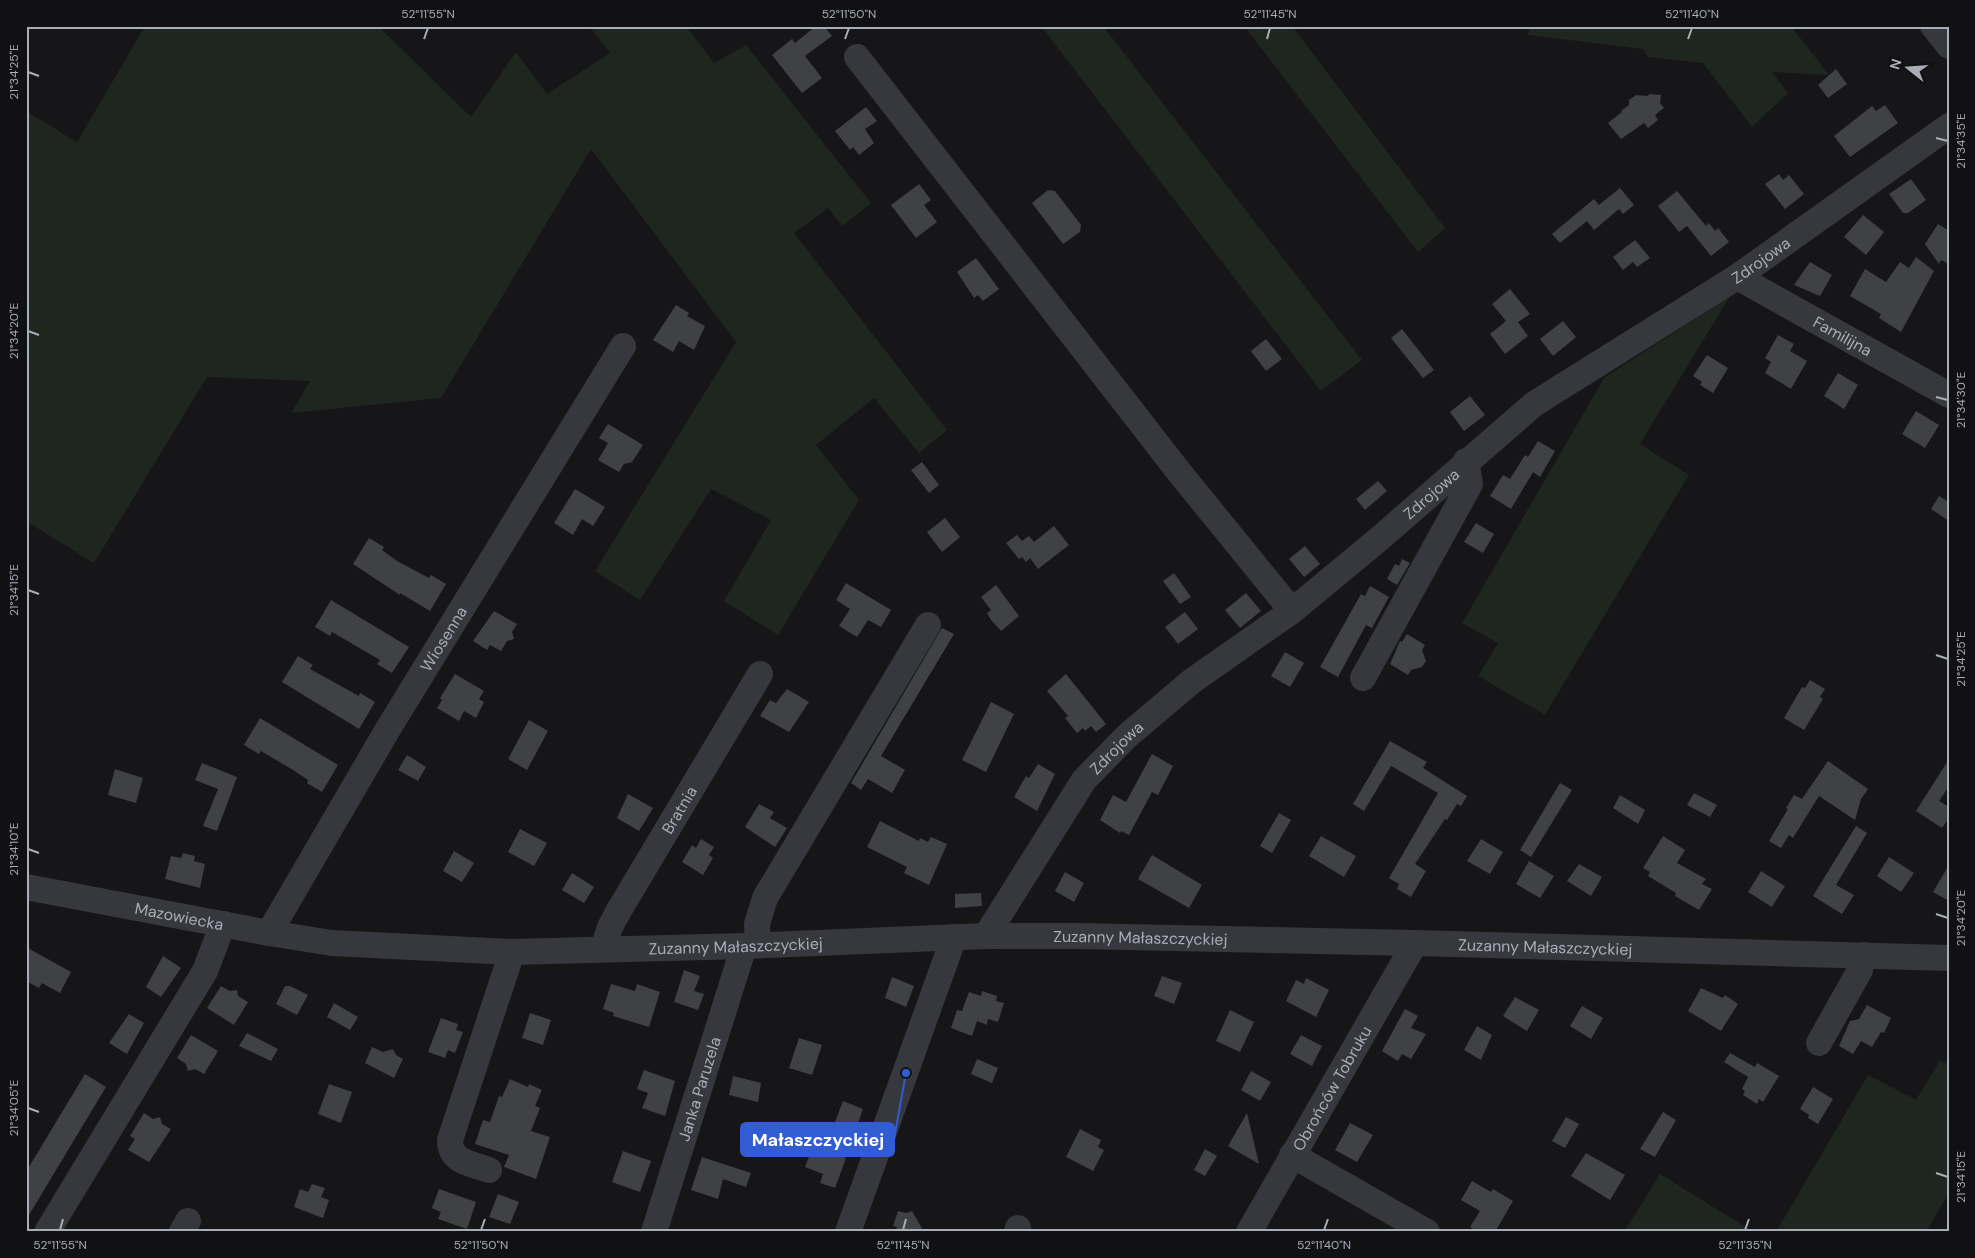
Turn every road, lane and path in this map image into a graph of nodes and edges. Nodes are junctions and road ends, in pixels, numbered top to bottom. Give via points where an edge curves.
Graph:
1 (1933, 26) edge
2 (1949, 46) edge
3 (857, 57) dead end
4 (1949, 126) edge
5 (1737, 277) junction
6 (623, 346) dead end
7 (1949, 395) edge
8 (1466, 462) junction
9 (1292, 611) junction
10 (928, 625) dead end
11 (760, 674) dead end
12 (1363, 678) dead end
13 (26, 887) edge
14 (223, 924) junction
15 (269, 933) junction
16 (986, 936) junction
17 (954, 937) junction
18 (332, 943) joint
19 (1415, 943) junction
20 (751, 945) junction
21 (603, 949) junction
22 (512, 952) junction
23 (1863, 955) junction
24 (1949, 958) edge
25 (1818, 1043) dead end
26 (1292, 1155) junction
27 (489, 1170) dead end
28 (47, 1232) edge
29 (654, 1232) edge
30 (848, 1232) edge
31 (1249, 1232) edge
32 (1427, 1232) edge

1 - 2 street
3 - 9 street via 1179,472
4 - 5 street, Zdrojowa
5 - 7 street, Familijna
5 - 8 street, Zdrojowa via 1534,404
6 - 15 street, Wiosenna via 388,729
8 - 9 street, Zdrojowa
8 - 12 street via 1470,484
9 - 16 street, Zdrojowa via 1192,681 1127,736 1084,780
10 - 20 street, Janka Paruzela via 765,898
11 - 21 street, Bratnia via 610,926
13 - 14 street, Mazowiecka
14 - 15 street, Mazowiecka
14 - 28 street via 205,971
15 - 18 street, Mazowiecka
16 - 17 street, Zuzanny Małaszczyckiej
16 - 19 street, Zuzanny Małaszczyckiej
17 - 20 street, Zuzanny Małaszczyckiej
17 - 30 street
18 - 22 street, Zuzanny Małaszczyckiej
19 - 23 street, Zuzanny Małaszczyckiej
19 - 26 street, Obrońców Tobruku
20 - 21 street, Zuzanny Małaszczyckiej
20 - 29 street, Janka Paruzela
21 - 22 street, Zuzanny Małaszczyckiej
22 - 27 street via 450,1140 456,1158
23 - 24 street, Zuzanny Małaszczyckiej
23 - 25 street via 1860,970
26 - 31 street, Obrońców Tobruku
26 - 32 street

